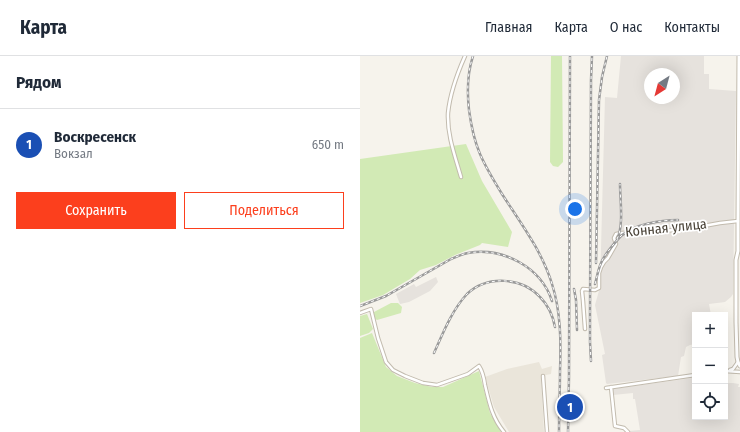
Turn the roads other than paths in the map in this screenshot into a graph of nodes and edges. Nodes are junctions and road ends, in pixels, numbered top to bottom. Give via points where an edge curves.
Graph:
1 (465, 56) edge
2 (739, 56) edge
3 (461, 177) dead end
4 (738, 221) junction
5 (360, 313) edge
6 (585, 329) dead end
7 (738, 362) junction
8 (740, 366) edge
9 (728, 370) edge
10 (728, 370) edge
11 (740, 372) edge
12 (692, 375) edge
13 (543, 376) dead end
14 (610, 387) junction
15 (606, 388) dead end
16 (504, 432) edge
17 (548, 432) edge
18 (628, 432) edge

1 - 3 street via 452,89 448,114 449,133
2 - 4 street
4 - 6 street, Конная улица via 687,229 616,234 616,244 600,270 599,288 582,291
4 - 7 street
5 - 16 street via 371,309 386,362 393,370 405,376 437,385 468,374 479,366 492,414
7 - 8 street
7 - 9 street via 733,369
10 - 11 street
12 - 14 street
13 - 17 street
14 - 15 street
14 - 18 street via 615,426

